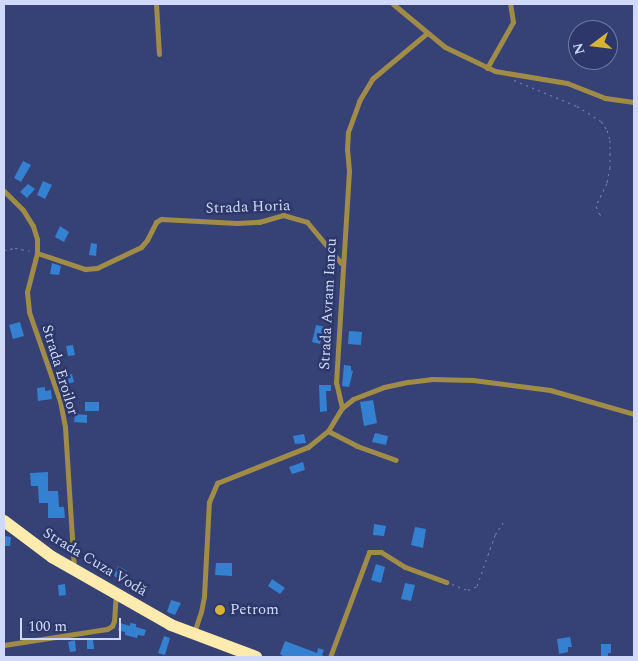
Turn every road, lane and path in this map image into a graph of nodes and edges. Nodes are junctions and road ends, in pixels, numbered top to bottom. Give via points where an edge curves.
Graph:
1 (156, 4) edge
2 (393, 4) edge
3 (510, 4) edge
4 (427, 33) junction
5 (159, 54) dead end
6 (487, 68) junction
7 (504, 73) junction
8 (634, 102) edge
9 (4, 192) edge
10 (603, 216) dead end
11 (4, 250) edge
12 (37, 253) junction
13 (342, 263) junction
14 (342, 408) junction
15 (634, 414) edge
16 (328, 431) junction
17 (396, 460) dead end
18 (4, 521) edge
19 (504, 521) dead end
20 (74, 570) junction
21 (446, 582) joint
22 (116, 594) junction
23 (194, 634) junction
24 (4, 645) edge
25 (256, 657) edge
26 (330, 657) edge

1 - 5 street
2 - 4 street
3 - 6 street via 513,22
4 - 6 street via 446,47
4 - 13 street, Strada Avram Iancu via 372,79 359,101 348,132 349,170
6 - 7 street
7 - 8 street via 567,83 605,98
7 - 10 path via 517,82 576,106 601,122 610,140 611,155 607,183 596,206
9 - 12 street, Strada Eroilor via 23,210 33,226
11 - 12 path via 15,248
12 - 13 street, Strada Horia via 85,269 97,268 141,247 156,222 162,219 237,223 259,222 283,215 307,222
12 - 20 street, Strada Eroilor via 27,292 29,312 60,401 65,427
13 - 14 street, Strada Avram Iancu via 336,383
14 - 15 street via 353,399 384,387 449,379 550,390
14 - 16 street
16 - 17 street
16 - 23 street via 308,447 217,483 209,502 204,596
18 - 20 highway, Strada Cuza Vodă via 32,544
19 - 21 path via 495,536 477,586 468,590
20 - 22 highway, Strada Cuza Vodă
21 - 26 street via 413,570 381,552 368,552
22 - 23 highway, Strada Cuza Vodă
22 - 24 street via 114,621 107,629
23 - 25 highway, Strada Cuza Vodă

